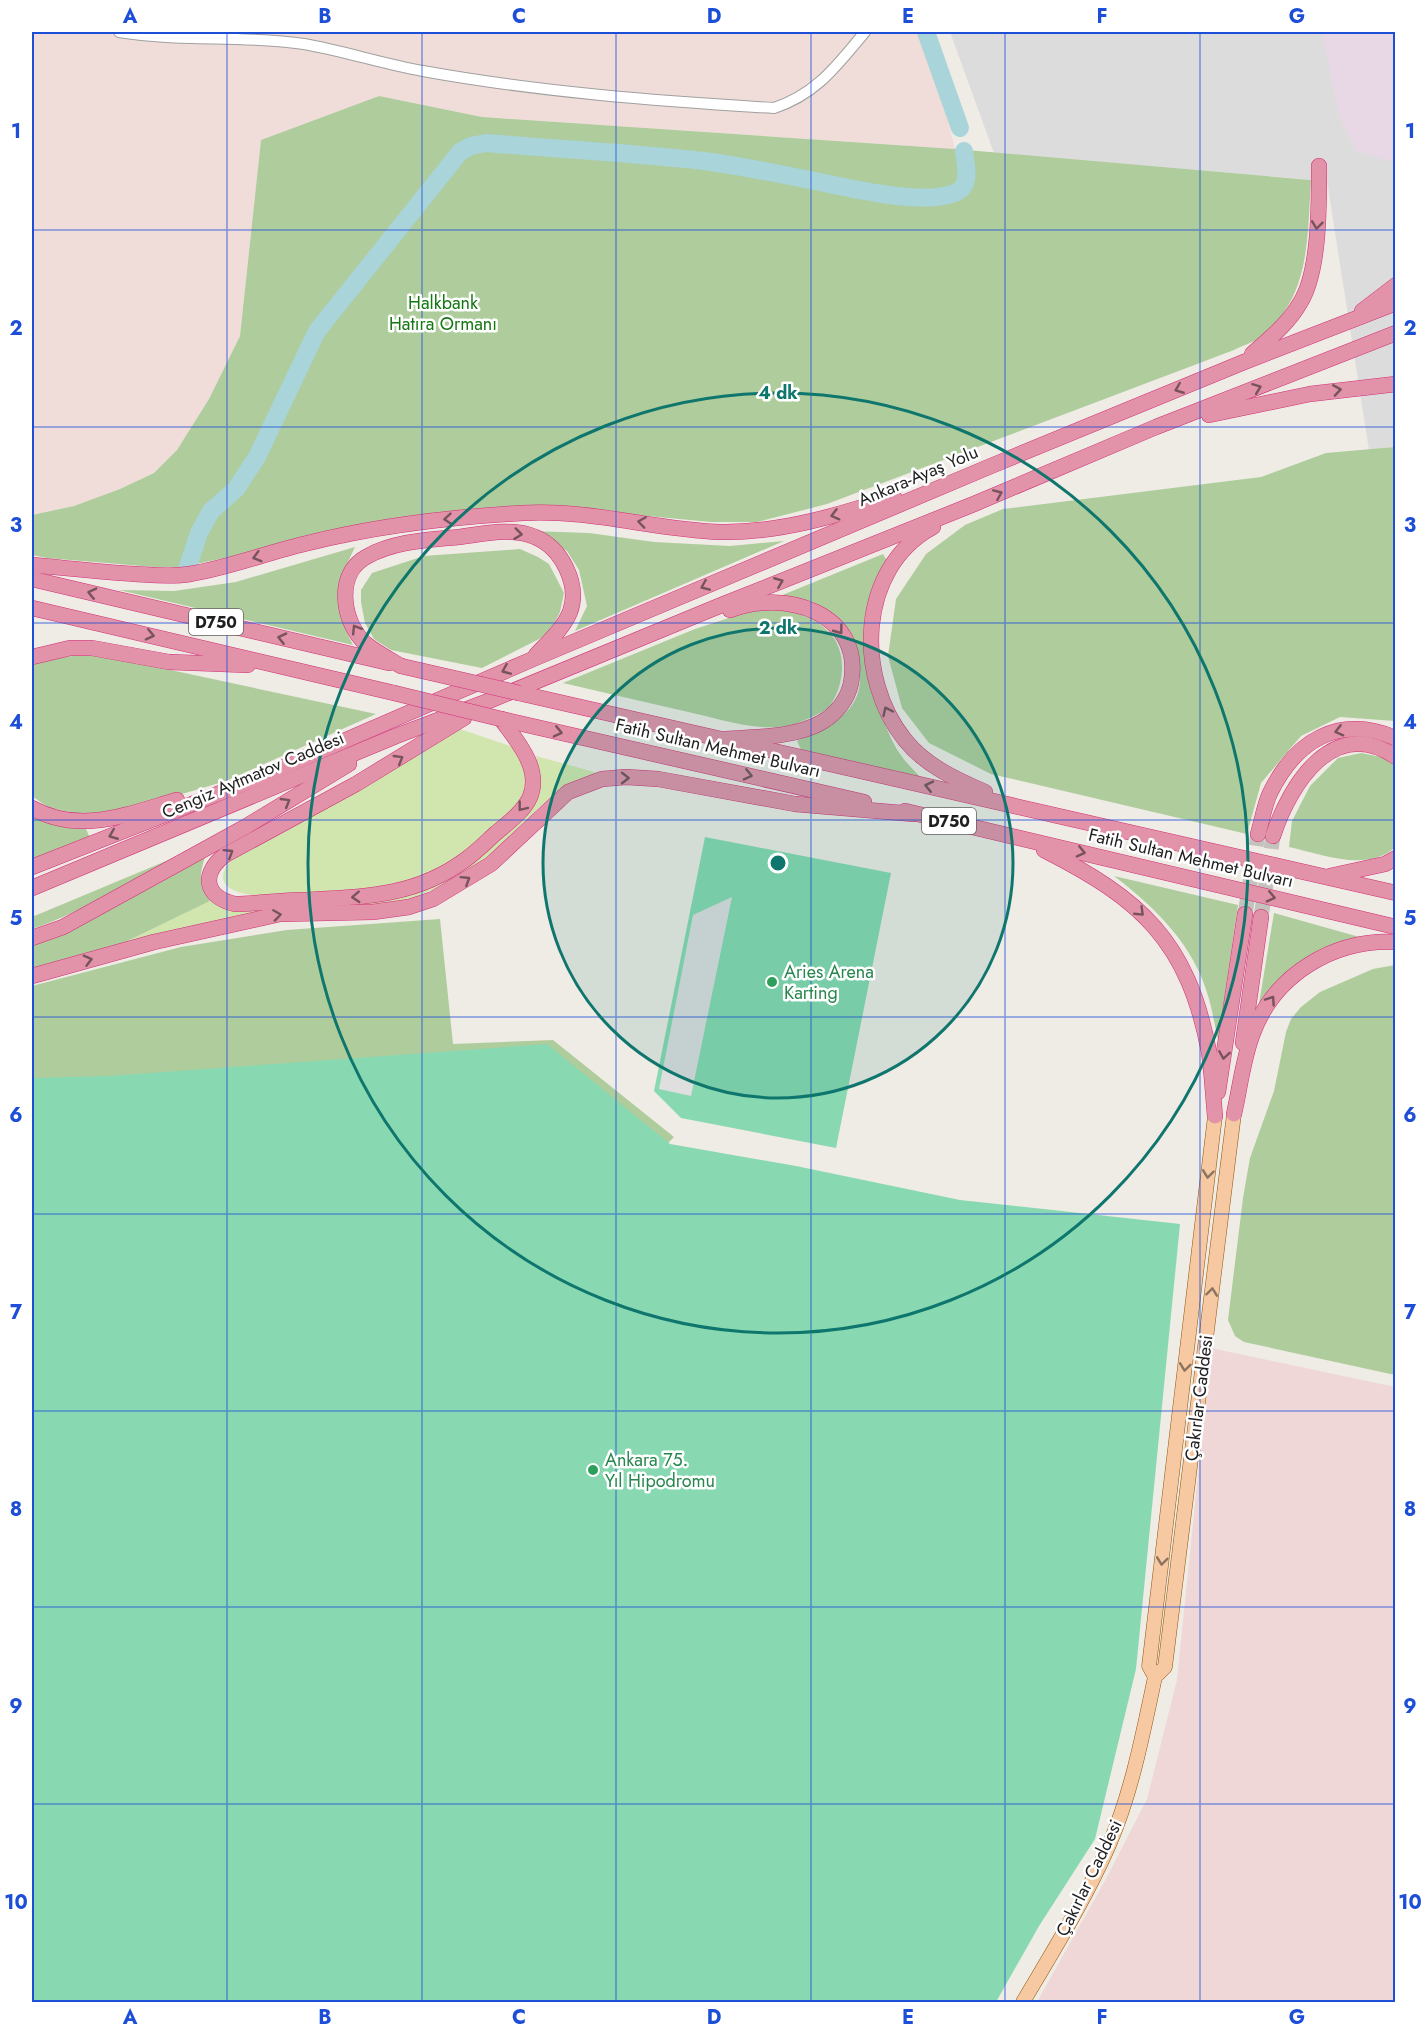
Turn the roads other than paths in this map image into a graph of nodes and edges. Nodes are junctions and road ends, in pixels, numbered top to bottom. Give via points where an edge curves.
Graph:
1 (119, 32) edge
2 (865, 32) edge
3 (1319, 166) dead end
4 (1395, 285) edge
5 (1395, 303) edge
6 (1350, 321) junction
7 (1395, 333) edge
8 (1244, 362) junction
9 (1395, 384) edge
10 (1156, 427) junction
11 (991, 466) junction
12 (974, 504) junction
13 (32, 564) edge
14 (32, 579) edge
15 (32, 608) edge
16 (32, 657) edge
17 (533, 659) junction
18 (400, 666) junction
19 (286, 667) junction
20 (458, 691) joint
21 (491, 700) junction
22 (501, 719) junction
23 (396, 736) junction
24 (1395, 738) edge
25 (723, 739) junction
26 (1395, 757) edge
27 (263, 776) junction
28 (1015, 805) junction
29 (32, 808) edge
30 (915, 814) junction
31 (1020, 838) junction
32 (1395, 858) edge
33 (32, 867) edge
34 (1324, 877) junction
35 (32, 888) edge
36 (1395, 893) edge
37 (1395, 927) edge
38 (32, 938) edge
39 (1395, 942) edge
40 (32, 976) edge
41 (1234, 1114) junction
42 (1215, 1116) junction
43 (1204, 1203) junction
44 (1222, 1205) junction
45 (1155, 1677) junction
46 (1023, 2002) edge

1 - 2 street via 304,44 422,71 536,89 774,108 794,102 826,79
3 -> 8 highway via 1310,282 1284,326
4 - 6 highway
5 - 6 highway, Ankara-Ayaş Yolu
6 - 8 highway, Ankara-Ayaş Yolu
10 -> 7 highway
8 -> 11 highway, Ankara-Ayaş Yolu
10 -> 9 highway via 1270,401
12 -> 10 highway
11 -> 13 highway via 800,524 747,530 722,532 592,515 524,513 385,527 305,543 190,574 166,576
11 -> 17 highway, Ankara-Ayaş Yolu
21 -> 12 highway
28 -> 12 highway via 955,778 926,760 905,740 878,692 872,667 873,613 893,564 927,530
18 -> 14 highway, Fatih Sultan Mehmet Bulvarı / D750
15 -> 19 highway, Fatih Sultan Mehmet Bulvarı / D750
16 - 19 highway via 70,648 92,648 169,662
18 -> 17 highway via 365,643 351,623 345,588 352,570 364,557 388,548 502,532 535,537 548,544 566,566 573,597 570,613
17 -> 20 highway, Ankara-Ayaş Yolu
18 - 25 highway, Fatih Sultan Mehmet Bulvarı / D750, bridge
19 - 22 highway, Fatih Sultan Mehmet Bulvarı / D750, bridge
20 - 27 highway, Cengiz Aytmatov Caddesi
22 -> 21 highway via 532,768 530,796 513,818 448,871 376,896 235,903 218,898 213,892 210,871 225,855 356,784
21 - 23 highway, Cengiz Aytmatov Caddesi
21 -> 25 highway via 758,603 791,604 833,622 849,645 853,673 843,703 832,715 802,730
22 -> 30 highway, Fatih Sultan Mehmet Bulvarı / D750
23 - 35 highway, Cengiz Aytmatov Caddesi
38 -> 23 highway via 63,927 170,869
24 -> 26 highway via 1376,730 1349,728 1313,741 1285,770 1269,794 1266,835 1289,795 1312,765 1329,752 1346,745 1365,745 1386,750
28 -> 25 highway, Fatih Sultan Mehmet Bulvarı / D750
27 - 29 highway via 91,822 49,817
27 -> 33 highway, Cengiz Aytmatov Caddesi
28 - 34 highway, Fatih Sultan Mehmet Bulvarı / D750
30 - 31 highway, Fatih Sultan Mehmet Bulvarı / D750
40 -> 30 highway via 154,942 280,914 373,912 433,899 491,864 568,792 602,779 658,779 795,804
31 -> 37 highway, Fatih Sultan Mehmet Bulvarı / D750
31 -> 42 highway via 1109,886 1160,932 1177,957 1202,1021
32 - 34 highway via 1385,864
34 - 36 highway, Fatih Sultan Mehmet Bulvarı / D750
41 -> 39 highway via 1253,1033 1276,993 1292,977 1332,951 1356,944
41 -> 42 highway via 1253,915
41 - 44 main road, Çakırlar Caddesi
42 -> 43 main road, Çakırlar Caddesi
43 - 44 main road
43 -> 45 main road, Çakırlar Caddesi via 1149,1666
45 -> 44 main road, Çakırlar Caddesi via 1166,1667
45 - 46 main road, Çakırlar Caddesi via 1133,1773 1110,1843

